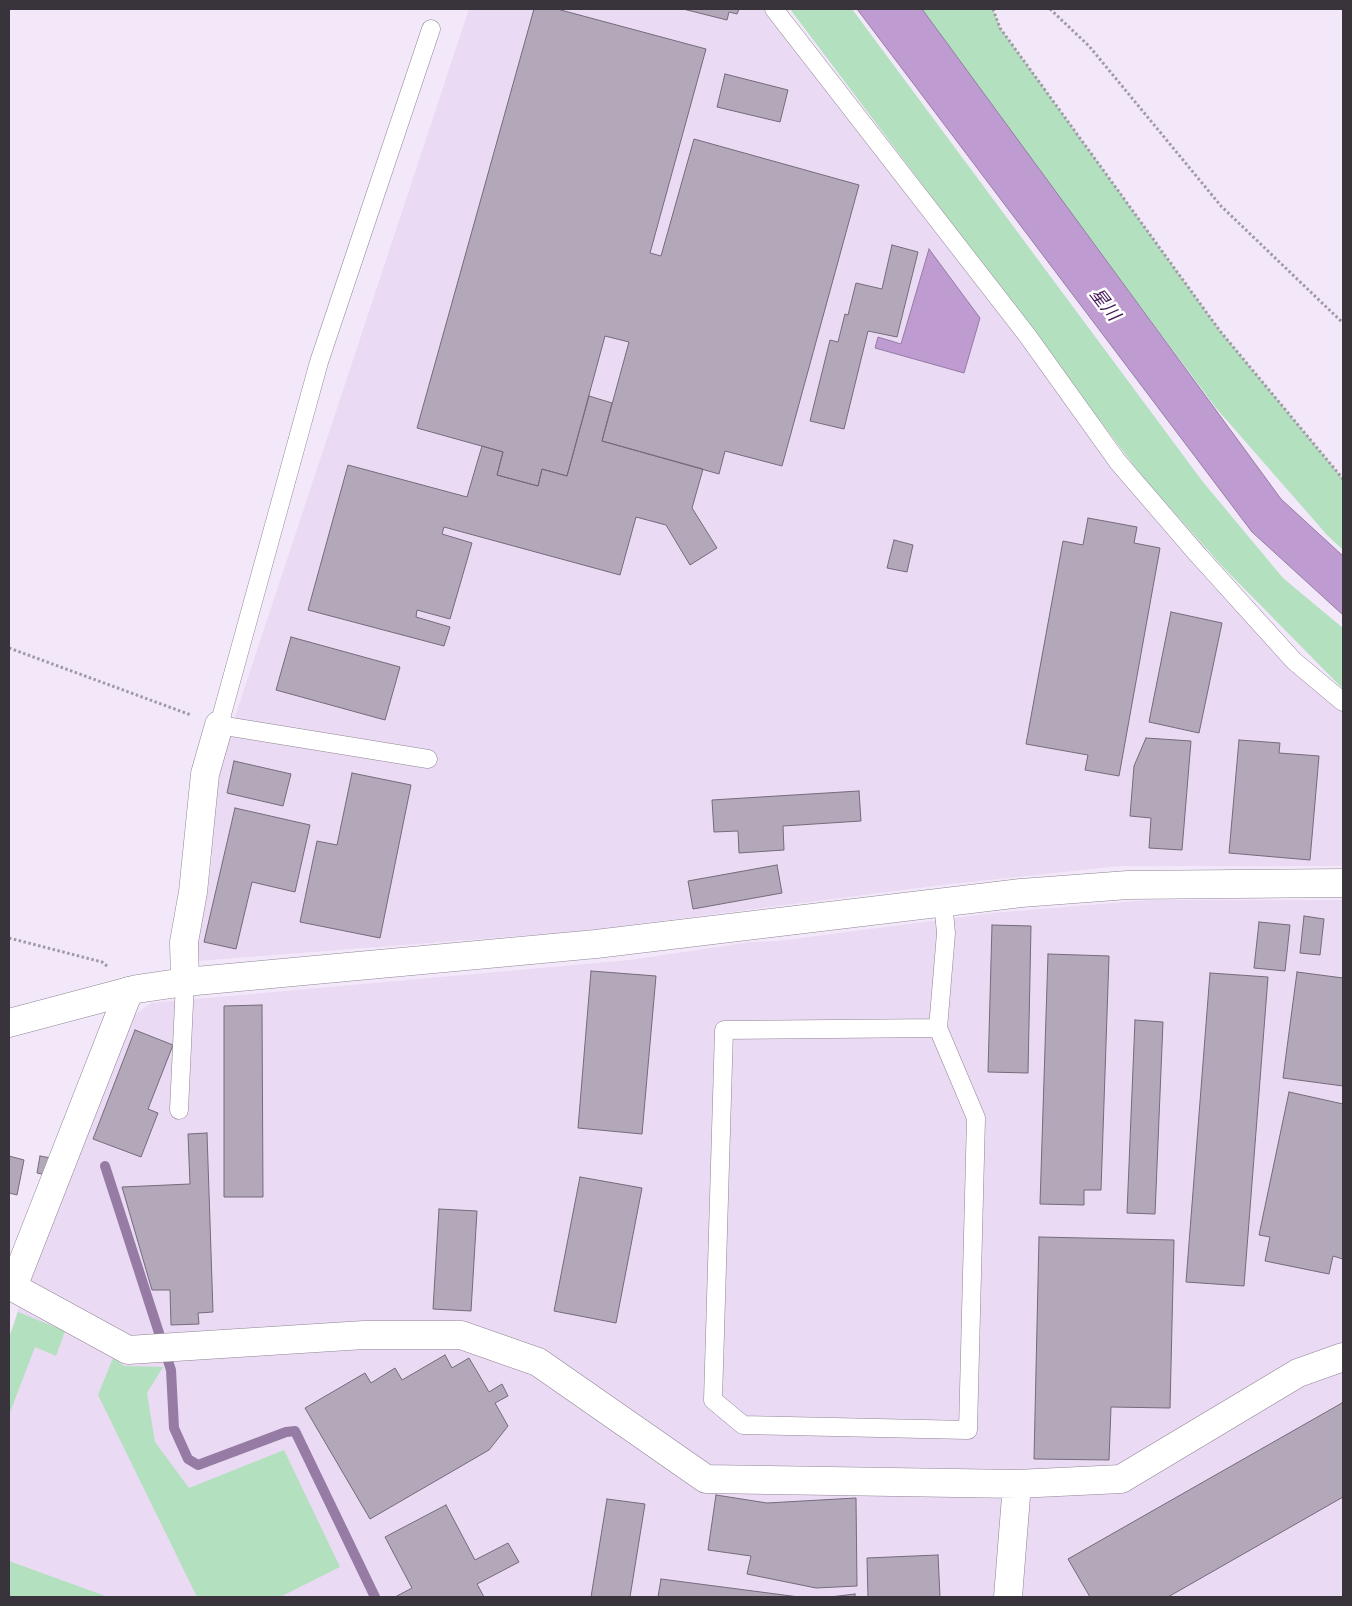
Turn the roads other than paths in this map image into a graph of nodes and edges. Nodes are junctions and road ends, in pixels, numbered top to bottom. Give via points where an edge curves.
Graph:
1 (774, 9) edge
2 (432, 29) dead end
3 (1343, 702) edge
4 (219, 725) junction
5 (428, 759) dead end
6 (1343, 883) edge
7 (943, 902) junction
8 (185, 982) junction
9 (133, 990) junction
10 (9, 1023) edge
11 (938, 1028) junction
12 (179, 1110) dead end
13 (11, 1286) edge
14 (1343, 1356) edge
15 (1017, 1484) junction
16 (1008, 1597) edge

1 - 3 lane via 1027,335 1118,462 1294,662
2 - 4 lane via 319,362
4 - 5 lane
4 - 8 street via 206,774 184,942
6 - 7 street via 1128,885
7 - 8 street via 596,944
7 - 11 lane via 946,933
8 - 9 street
8 - 12 lane
9 - 10 street
9 - 13 street
11 - 11 lane via 724,1030 713,1400 743,1425 968,1430 976,1118
13 - 15 street via 128,1350 364,1335 461,1335 538,1362 706,1479
14 - 15 street via 1298,1373 1121,1480
15 - 16 street

